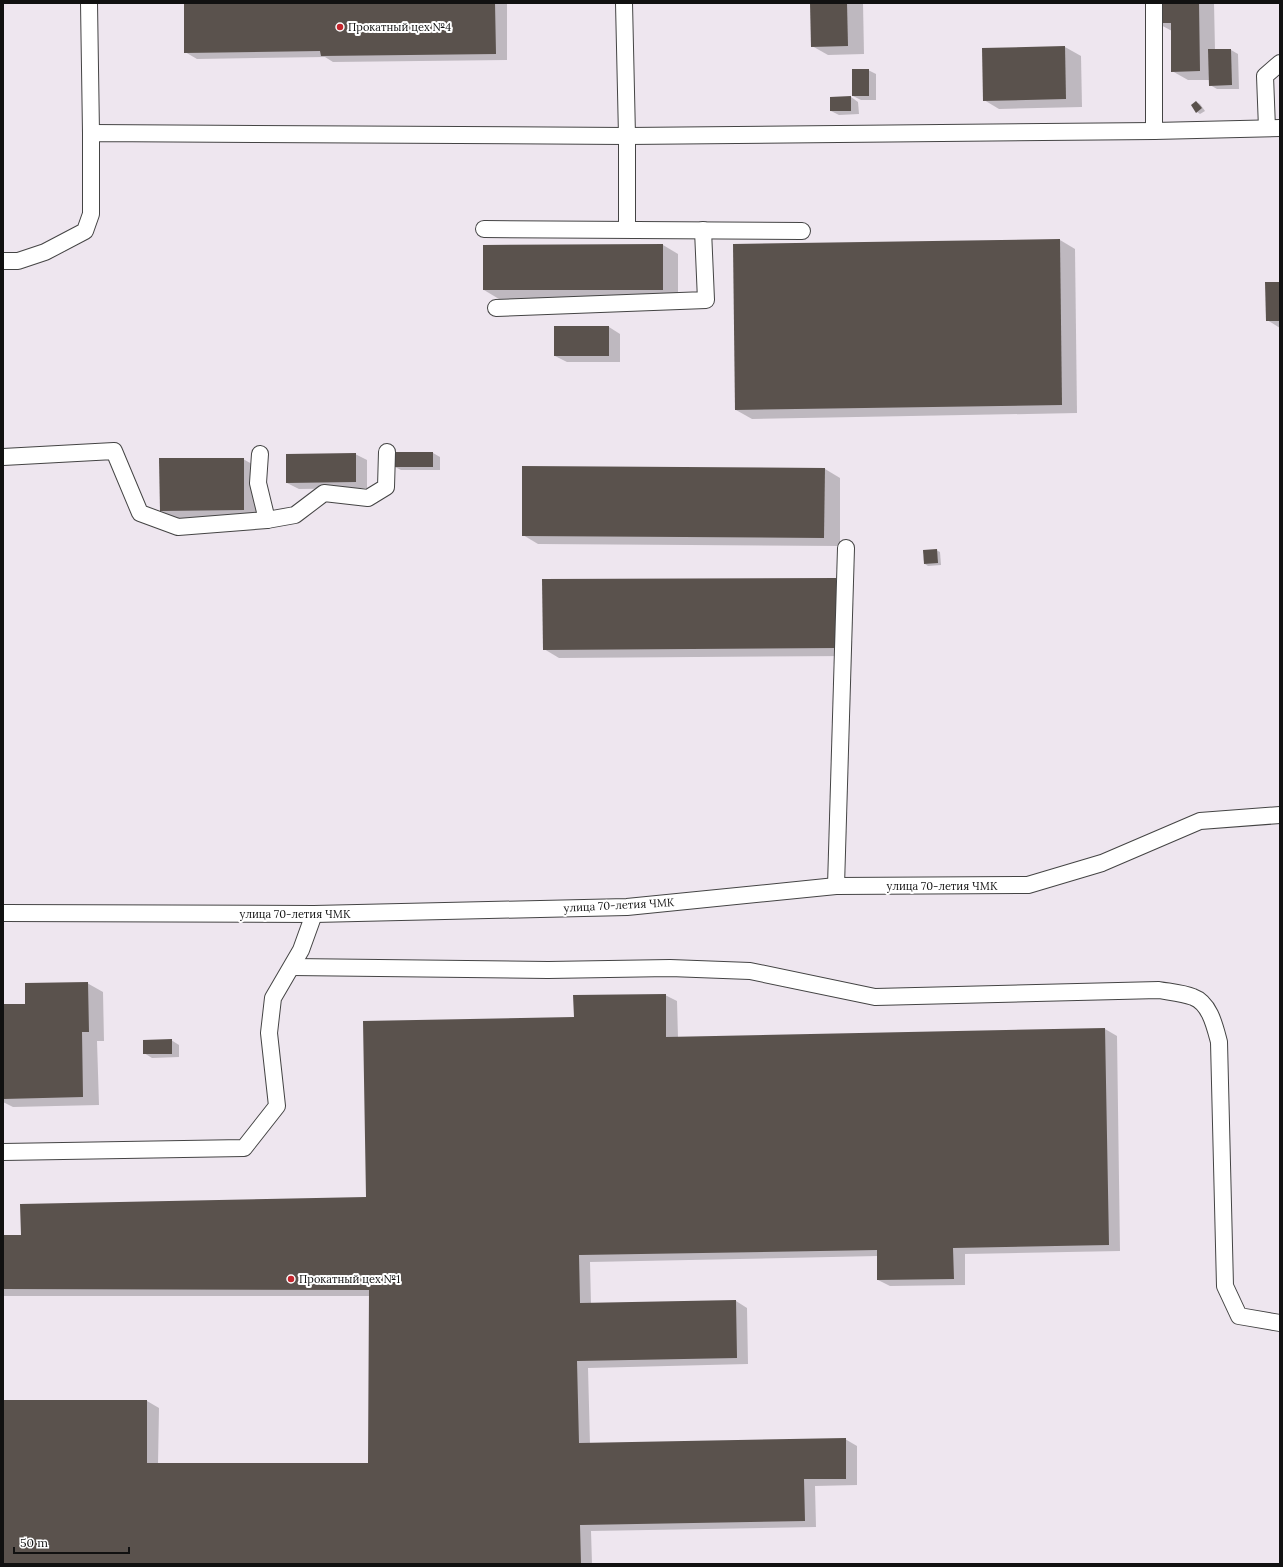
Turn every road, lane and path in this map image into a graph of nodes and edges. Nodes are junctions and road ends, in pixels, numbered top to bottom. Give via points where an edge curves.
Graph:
1 (89, 3) edge
2 (624, 3) edge
3 (1154, 3) edge
4 (1280, 62) edge
5 (1274, 128) edge
6 (1154, 131) junction
7 (91, 133) junction
8 (627, 136) junction
9 (484, 229) dead end
10 (627, 229) junction
11 (703, 230) junction
12 (802, 231) dead end
13 (3, 261) edge
14 (496, 308) dead end
15 (387, 452) dead end
16 (260, 454) dead end
17 (3, 457) edge
18 (267, 520) junction
19 (846, 548) dead end
20 (1280, 815) edge
21 (836, 886) junction
22 (3, 913) edge
23 (314, 914) junction
24 (292, 967) junction
25 (3, 1152) edge
26 (1280, 1323) edge

1 - 7 street
2 - 8 street
3 - 6 street
4 - 5 street via 1265,76
5 - 6 street
6 - 8 street
7 - 8 street
7 - 13 street via 91,214 85,231 45,252 18,261
8 - 10 street
9 - 10 street
10 - 11 street
11 - 12 street
11 - 14 street via 706,300
15 - 18 street via 386,487 368,498 324,493 295,515
16 - 18 street via 258,483
17 - 18 street via 114,451 140,514 178,527
19 - 21 street
20 - 21 street, улица 70-летия ЧМК via 1200,821 1102,863 1028,885
21 - 23 street, улица 70-летия ЧМК via 627,906
22 - 23 street, улица 70-летия ЧМК
23 - 24 street
24 - 25 street via 273,998 269,1034 277,1106 244,1148
24 - 26 street via 742,970 875,996 1159,990 1194,997 1203,1003 1213,1022 1219,1042 1225,1286 1239,1316

